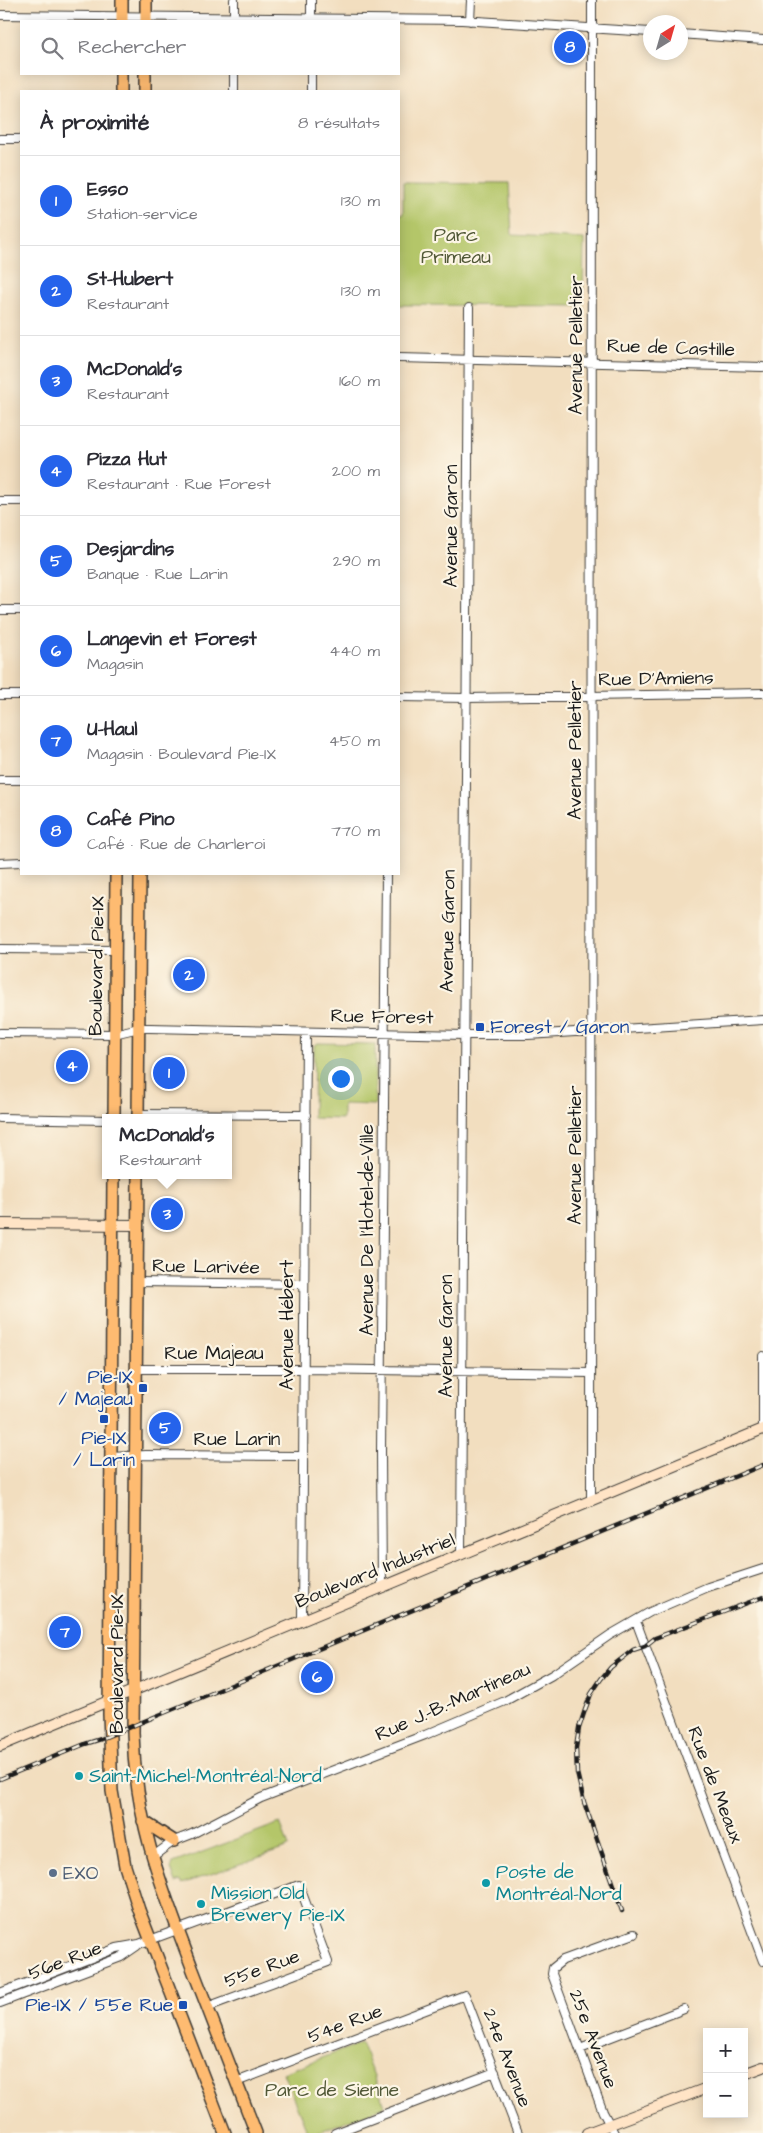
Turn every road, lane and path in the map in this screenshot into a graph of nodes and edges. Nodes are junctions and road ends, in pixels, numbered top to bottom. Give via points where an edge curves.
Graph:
1 (122, 0) edge
2 (146, 0) edge
3 (234, 0) edge
4 (312, 0) edge
5 (471, 0) edge
6 (592, 0) edge
7 (0, 16) edge
8 (146, 18) edge
9 (122, 19) edge
10 (234, 19) edge
11 (311, 20) edge
12 (400, 21) edge
13 (470, 21) junction
14 (592, 28) junction
15 (643, 32) edge
16 (688, 35) edge
17 (763, 40) edge
18 (121, 75) edge
19 (145, 75) edge
20 (234, 75) edge
21 (311, 75) edge
22 (121, 90) edge
23 (145, 90) edge
24 (234, 90) edge
25 (311, 90) edge
26 (0, 139) edge
27 (20, 139) edge
28 (469, 308) dead end
29 (400, 358) edge
30 (468, 359) junction
31 (592, 362) junction
32 (763, 367) edge
33 (0, 501) edge
34 (20, 501) edge
35 (0, 610) edge
36 (20, 610) edge
37 (763, 693) edge
38 (0, 695) edge
39 (20, 695) edge
40 (591, 696) junction
41 (400, 697) edge
42 (467, 698) junction
43 (0, 780) edge
44 (20, 780) edge
45 (0, 862) edge
46 (20, 862) edge
47 (116, 875) edge
48 (140, 875) edge
49 (386, 875) edge
50 (0, 949) edge
51 (115, 950) junction
52 (763, 1020) edge
53 (139, 1028) junction
54 (591, 1030) junction
55 (0, 1032) edge
56 (306, 1032) junction
57 (384, 1033) junction
58 (114, 1034) junction
59 (464, 1035) junction
60 (114, 1114) edge
61 (138, 1114) edge
62 (232, 1115) edge
63 (306, 1115) junction
64 (0, 1118) edge
65 (102, 1120) edge
66 (113, 1179) edge
67 (138, 1179) edge
68 (0, 1224) edge
69 (113, 1224) junction
70 (138, 1225) junction
71 (137, 1282) junction
72 (304, 1284) junction
73 (763, 1356) edge
74 (136, 1369) junction
75 (303, 1369) junction
76 (382, 1371) junction
77 (462, 1372) junction
78 (591, 1372) junction
79 (763, 1429) edge
80 (136, 1455) junction
81 (303, 1456) junction
82 (111, 1457) junction
83 (591, 1500) junction
84 (461, 1554) junction
85 (763, 1569) edge
86 (382, 1587) junction
87 (302, 1620) junction
88 (636, 1621) junction
89 (134, 1689) junction
90 (110, 1699) junction
91 (0, 1746) edge
92 (142, 1821) junction
93 (174, 1841) junction
94 (152, 1857) junction
95 (178, 1930) junction
96 (634, 1934) dead end
97 (151, 1940) junction
98 (139, 1944) junction
99 (763, 1961) edge
100 (328, 1962) joint
101 (0, 1993) edge
102 (465, 1995) joint
103 (0, 2003) edge
104 (208, 2007) junction
105 (684, 2009) dead end
106 (580, 2049) junction
107 (763, 2067) edge
108 (494, 2072) junction
109 (747, 2073) edge
110 (236, 2082) junction
111 (703, 2090) edge
112 (612, 2129) edge
113 (225, 2133) edge
114 (256, 2133) edge
115 (335, 2133) edge
116 (518, 2133) edge
117 (587, 2133) edge

1 - 9 main road
2 - 8 main road
3 - 10 street
4 - 11 street
5 - 13 street
6 - 14 street, Avenue Pelletier
7 - 9 street
8 - 9 street
8 - 10 street
10 - 11 street
12 - 13 street
13 - 14 street
14 - 15 street
14 - 31 street, Avenue Pelletier
16 - 17 street
18 - 22 main road
19 - 23 main road
20 - 24 street
21 - 25 street
26 - 27 street
28 - 30 street, Avenue Garon
29 - 30 street, Rue de Castille
30 - 31 street, Rue de Castille
30 - 42 street, Avenue Garon
31 - 32 street, Rue de Castille
31 - 40 street, Avenue Pelletier
33 - 34 street
35 - 36 street
37 - 40 street, Rue D'Amiens
38 - 39 street
40 - 42 street, Rue D'Amiens
40 - 54 street, Avenue Pelletier
41 - 42 street, Rue D'Amiens
42 - 59 street, Avenue Garon
43 - 44 street
45 - 46 street
47 - 51 main road, Boulevard Pie-IX
48 - 53 main road
49 - 57 street, Avenue De l'Hotel-de-Ville
50 - 51 street
51 - 58 main road, Boulevard Pie-IX
52 - 54 street, Rue Forest
53 - 56 street, Rue Forest
53 - 58 street, Rue Forest
53 - 61 main road
54 - 59 street, Rue Forest
54 - 78 street, Avenue Pelletier
55 - 58 street, Rue Forest
56 - 57 street, Rue Forest
56 - 63 street, Avenue Hébert
57 - 59 street, Rue Forest
57 - 76 street, Avenue De l'Hotel-de-Ville
58 - 60 main road, Boulevard Pie-IX
59 - 77 street, Avenue Garon
62 - 63 street
63 - 72 street, Avenue Hébert
64 - 65 street
66 - 69 main road, Boulevard Pie-IX
67 - 70 main road, Boulevard Pie-IX
68 - 69 street
69 - 70 street
69 - 82 main road, Boulevard Pie-IX
70 - 71 main road, Boulevard Pie-IX
71 - 72 street, Rue Larivée
71 - 74 main road, Boulevard Pie-IX
72 - 75 street, Avenue Hébert
73 - 79 street
74 - 75 street, Rue Majeau
74 - 80 main road, Boulevard Pie-IX
75 - 76 street, Rue Majeau
75 - 81 street, Avenue Hébert
76 - 77 street, Rue Majeau
76 - 86 street, Avenue De l'Hotel-de-Ville
77 - 78 street, Rue Majeau
77 - 84 street, Avenue Garon
78 - 83 street, Avenue Pelletier
79 - 83 street, Boulevard Industriel
80 - 81 street, Rue Larin
80 - 82 street, Rue Larin
80 - 89 main road, Boulevard Pie-IX
81 - 87 street, Avenue Hébert
82 - 90 main road, Boulevard Pie-IX
83 - 84 street, Boulevard Industriel
84 - 86 street, Boulevard Industriel
85 - 88 street, Rue J.-B.-Martineau via 679,1598
86 - 87 street, Boulevard Industriel
87 - 89 street, Boulevard Industriel
88 - 93 street, Rue J.-B.-Martineau via 610,1635 552,1676 505,1701 261,1798
88 - 99 street, Rue de Meaux
89 - 90 street, Boulevard Industriel
89 - 92 main road, Boulevard Pie-IX via 135,1768
90 - 91 street, Boulevard Industriel
90 - 97 main road, Boulevard Pie-IX via 110,1766 115,1815 128,1876
92 - 93 main road
92 - 94 main road, Boulevard Pie-IX
93 - 94 street, Rue J.-B.-Martineau
94 - 95 main road, Boulevard Pie-IX
95 - 97 street, 56e Rue
95 - 100 street, 56e Rue via 299,1885
95 - 104 main road, Boulevard Pie-IX
96 - 106 street, 25e Avenue via 564,1960 553,1968 552,1974
97 - 98 street, 56e Rue
97 - 113 main road, Boulevard Pie-IX
98 - 101 street, 56e Rue via 117,1948
98 - 103 street, 56e Rue via 121,1957
100 - 104 street, 55e Rue
102 - 108 street, 24e Avenue
102 - 110 street, 54e Rue
104 - 110 main road, Boulevard Pie-IX
105 - 106 street
106 - 112 street, 25e Avenue
107 - 109 street
108 - 115 street
108 - 116 street, 24e Avenue
110 - 114 main road, Boulevard Pie-IX
111 - 112 street
112 - 117 street

